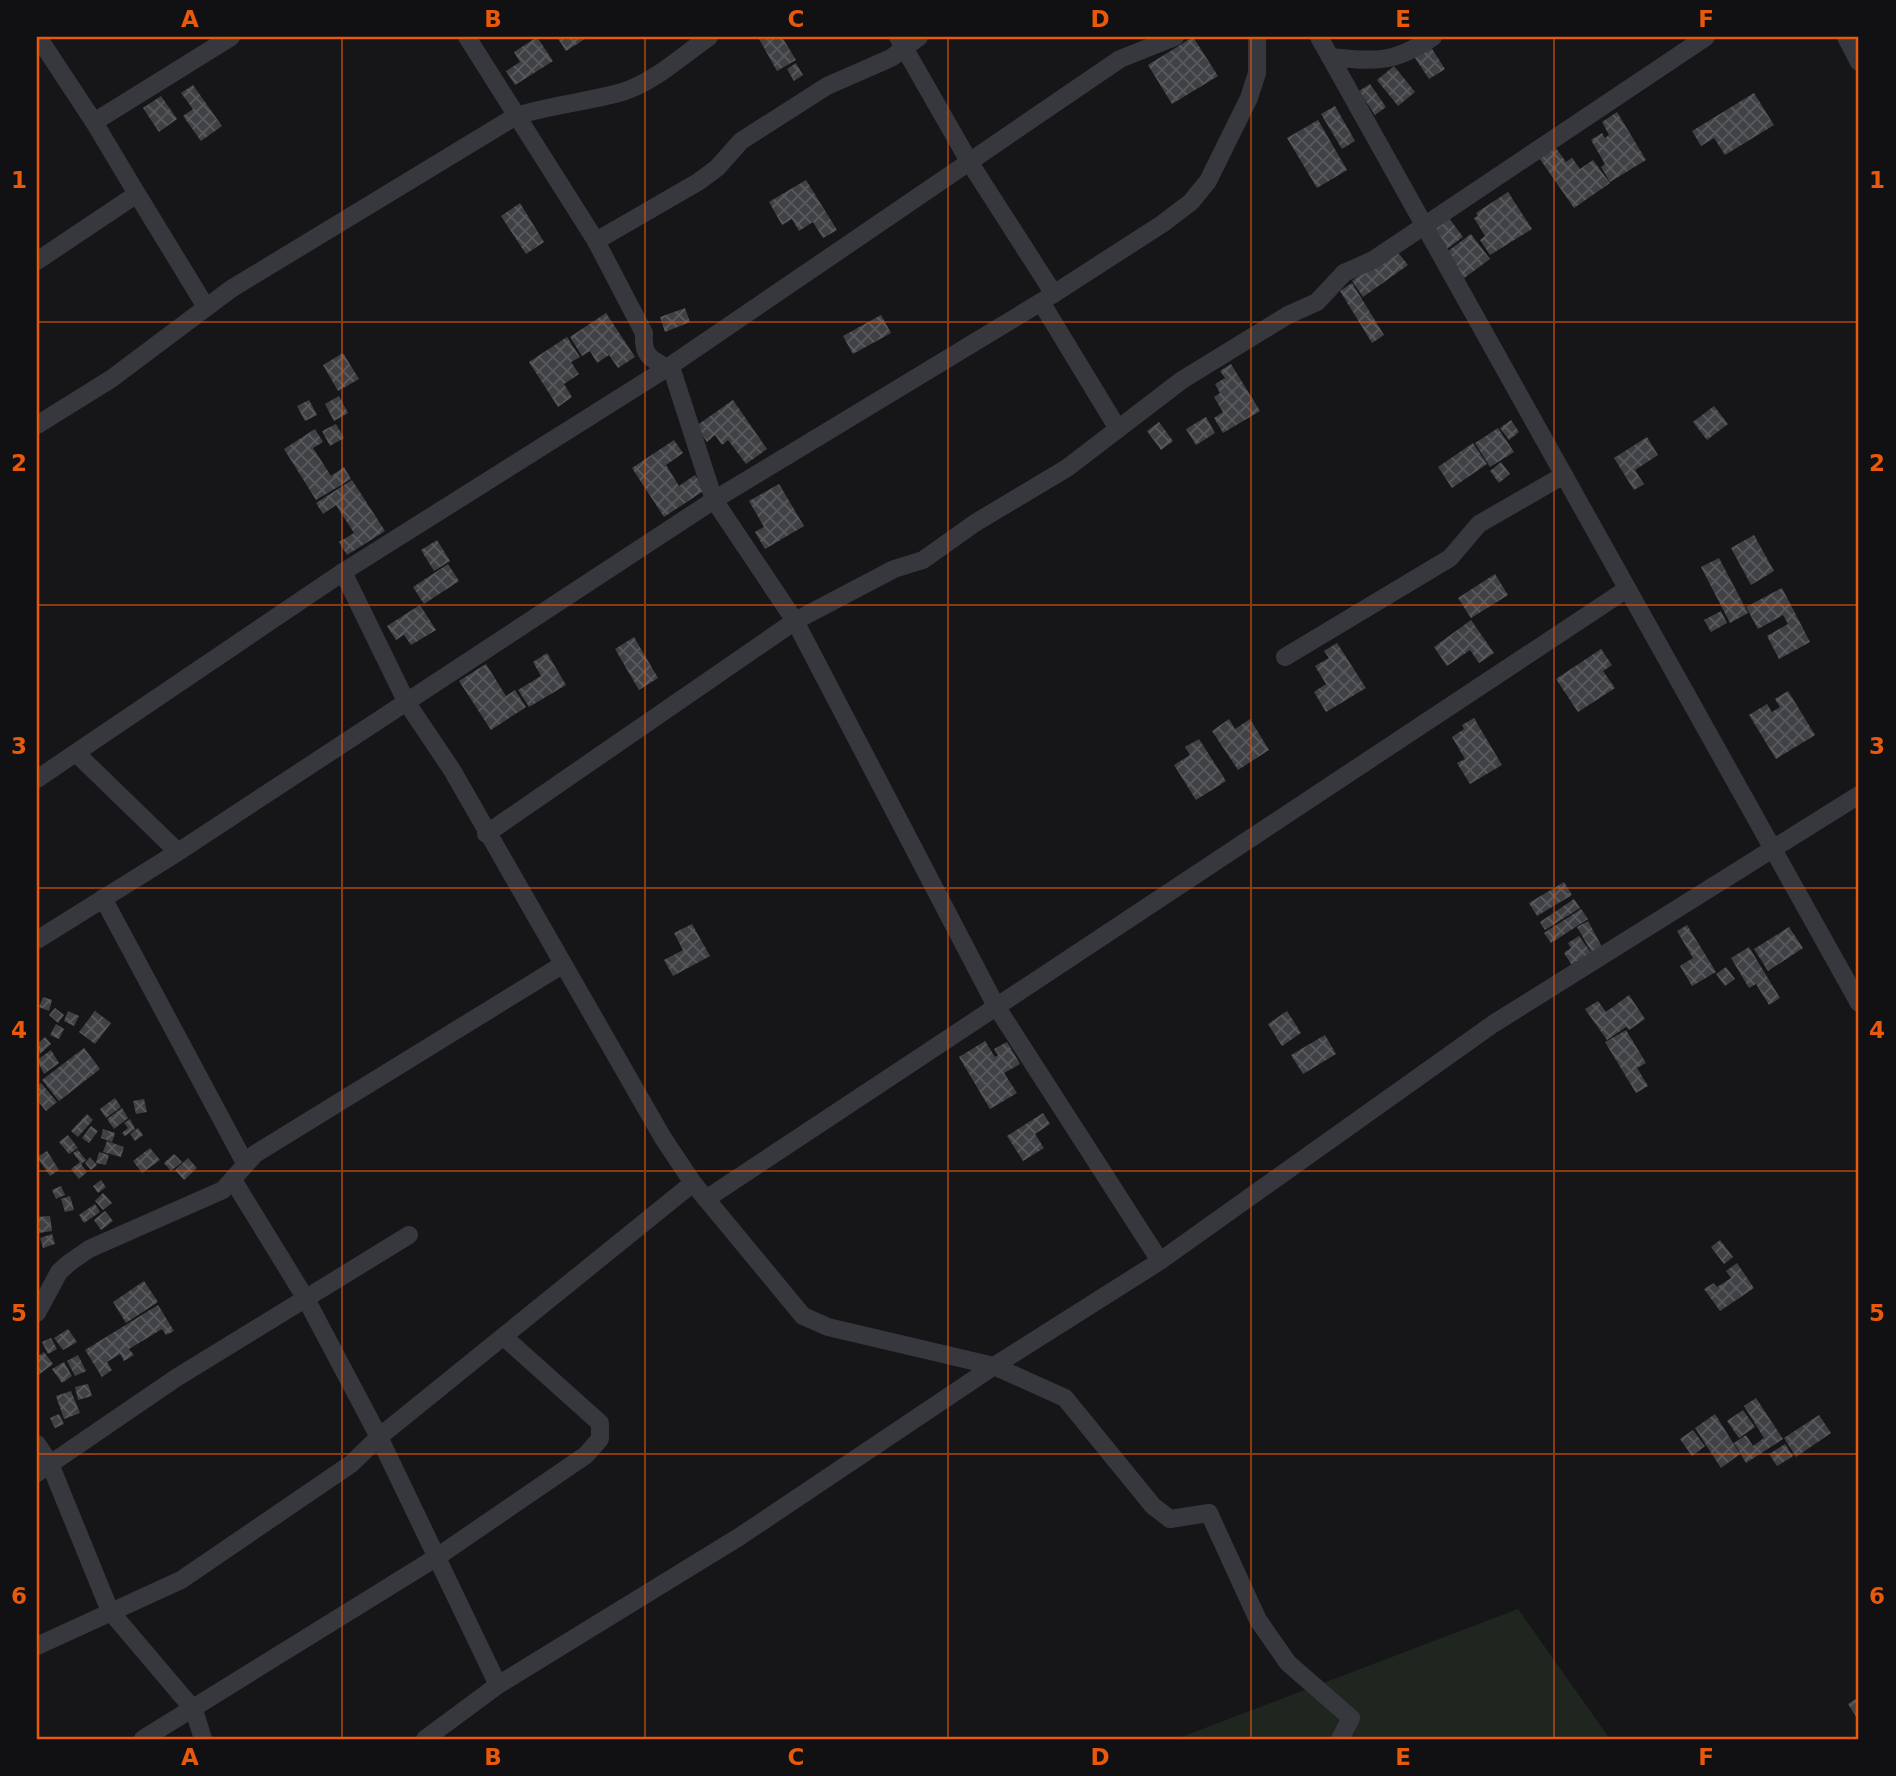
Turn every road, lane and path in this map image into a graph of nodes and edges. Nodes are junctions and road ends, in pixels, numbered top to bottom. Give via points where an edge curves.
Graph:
1 (38, 37) edge
2 (231, 37) edge
3 (467, 37) edge
4 (709, 37) edge
5 (1175, 37) edge
6 (1257, 37) edge
7 (1318, 37) edge
8 (1433, 37) edge
9 (1706, 37) edge
10 (1846, 37) edge
11 (907, 40) edge
12 (1330, 57) junction
13 (1859, 62) edge
14 (516, 116) junction
15 (94, 122) junction
16 (970, 163) junction
17 (137, 194) junction
18 (1424, 226) junction
19 (596, 242) junction
20 (37, 261) edge
21 (1048, 298) junction
22 (206, 307) junction
23 (667, 368) junction
24 (37, 425) edge
25 (1118, 429) junction
26 (1564, 475) junction
27 (714, 500) junction
28 (343, 572) junction
29 (1627, 589) junction
30 (795, 621) junction
31 (1285, 657) dead end
32 (407, 703) junction
33 (77, 754) junction
34 (37, 779) edge
35 (1859, 794) edge
36 (486, 834) junction
37 (1773, 850) junction
38 (178, 852) junction
39 (103, 898) junction
40 (37, 940) edge
41 (562, 965) junction
42 (1859, 1003) edge
43 (996, 1006) junction
44 (245, 1163) junction
45 (233, 1180) junction
46 (693, 1183) junction
47 (706, 1199) junction
48 (409, 1235) dead end
49 (1160, 1261) junction
50 (306, 1299) junction
51 (37, 1313) edge
52 (504, 1337) junction
53 (994, 1366) junction
54 (379, 1437) junction
55 (37, 1444) edge
56 (43, 1469) edge
57 (437, 1557) junction
58 (110, 1611) junction
59 (37, 1646) edge
60 (498, 1685) junction
61 (194, 1710) junction
62 (143, 1739) edge
63 (203, 1739) edge
64 (425, 1739) edge
65 (1339, 1739) edge

1 - 15 street
2 - 15 street
3 - 14 street
4 - 14 street via 624,92
5 - 16 street via 1120,59
6 - 21 street via 1257,72 1249,98 1208,181 1191,202 1162,224
7 - 12 street
8 - 12 street via 1393,59 1374,62
9 - 18 street
10 - 13 street
11 - 16 street
11 - 19 street via 877,66 827,86 741,141 698,182
12 - 18 street
14 - 19 street
14 - 22 street
15 - 17 street
16 - 21 street
16 - 23 street
17 - 20 street
17 - 22 street
18 - 25 street via 1344,273 1317,302 1287,315 1182,380
18 - 26 street
19 - 23 street via 644,332 643,343 651,360
21 - 25 street
21 - 27 street
22 - 24 street via 111,379
23 - 27 street via 673,373
23 - 28 street
25 - 30 street via 1068,468 923,560 894,569
26 - 29 street
26 - 31 street via 1479,524 1450,558
27 - 30 street
27 - 32 street
28 - 32 street
28 - 33 street
29 - 37 street
29 - 43 street
30 - 36 street
30 - 43 street
32 - 36 street via 452,769
32 - 38 street
33 - 34 street
33 - 38 street
35 - 37 street
36 - 41 street
37 - 42 street
37 - 49 street via 1493,1024
38 - 39 street
39 - 40 street
39 - 44 street
41 - 44 street
41 - 46 street
43 - 47 street
43 - 49 street
44 - 45 street
45 - 50 street
45 - 51 street via 223,1190 89,1249 59,1272
46 - 47 street
46 - 52 street
47 - 53 street via 803,1316 814,1323
48 - 50 street
49 - 53 street
50 - 54 street
50 - 56 street via 167,1384
52 - 54 street
52 - 57 street via 600,1423 600,1439 586,1455
53 - 60 street via 739,1537
53 - 65 street via 1066,1398 1153,1506 1170,1519 1209,1513 1258,1620 1287,1663 1351,1718
54 - 57 street
54 - 58 street via 351,1464 181,1580
55 - 56 street
56 - 58 street
57 - 60 street
57 - 61 street
58 - 59 street
58 - 61 street
60 - 64 street
61 - 62 street
61 - 63 street

